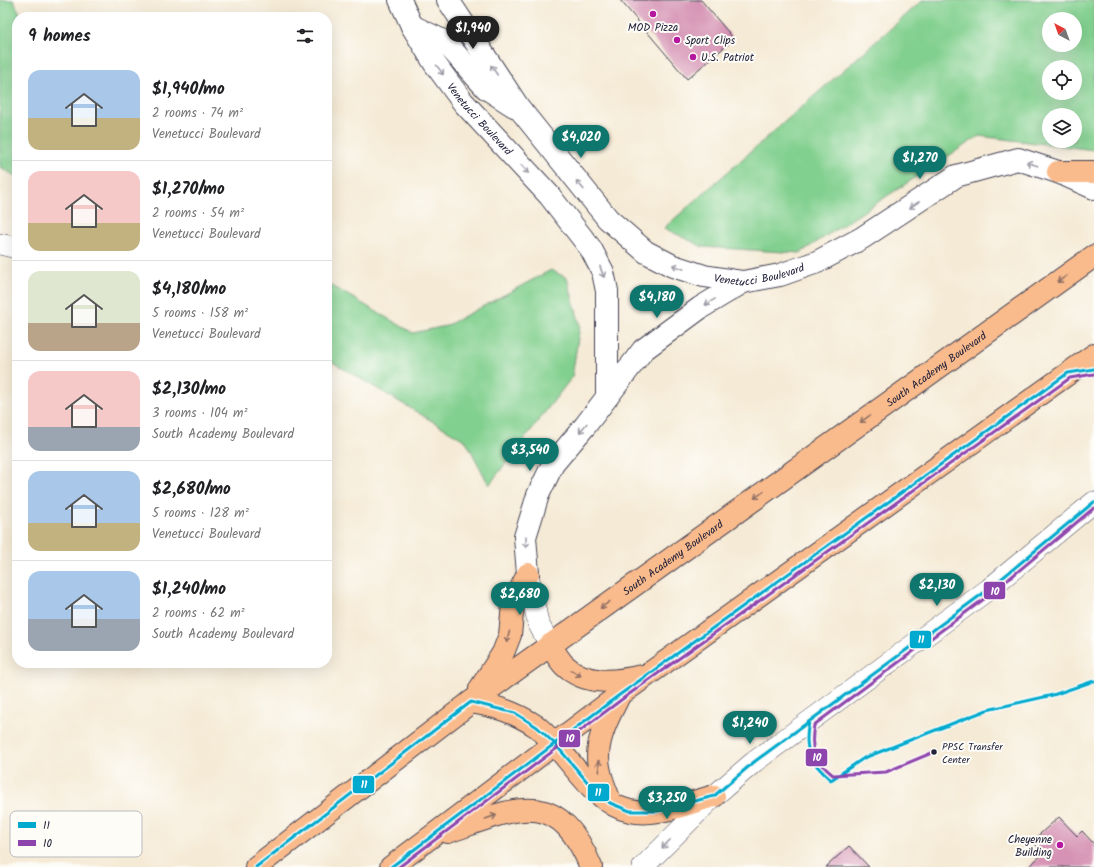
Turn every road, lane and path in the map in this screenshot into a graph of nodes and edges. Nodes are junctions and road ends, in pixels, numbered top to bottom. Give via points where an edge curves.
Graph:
1 (400, 0) edge
2 (444, 2) edge
3 (412, 26) junction
4 (519, 108) junction
5 (1058, 172) junction
6 (1094, 172) edge
7 (1094, 188) edge
8 (0, 244) edge
9 (12, 247) edge
10 (1094, 256) edge
11 (743, 282) junction
12 (1094, 355) edge
13 (1094, 369) edge
14 (1068, 374) junction
15 (607, 397) junction
16 (1090, 512) edge
17 (528, 574) junction
18 (550, 645) junction
19 (649, 674) junction
20 (618, 696) junction
21 (471, 702) junction
22 (555, 744) junction
23 (714, 796) junction
24 (610, 803) junction
25 (428, 840) junction
26 (256, 867) edge
27 (391, 867) edge
28 (591, 867) edge
29 (643, 867) edge

1 - 3 street, Venetucci Boulevard
4 -> 2 street, Venetucci Boulevard
3 - 4 street via 445,42 486,88
3 -> 15 street, Venetucci Boulevard via 435,64 463,102 549,195 592,248 603,272 607,291
11 -> 4 street, Venetucci Boulevard via 704,276 673,266 646,252 608,219
5 - 6 highway
5 - 7 street, Venetucci Boulevard
5 -> 11 street, Venetucci Boulevard via 1018,159 956,176 862,238 817,262
8 - 9 street
10 -> 18 highway, South Academy Boulevard
11 -> 15 street via 700,308 643,350
12 - 14 highway
13 - 14 highway
14 - 19 highway
15 -> 17 street via 552,464 538,495 525,537
16 - 23 street via 754,762
17 - 18 street via 538,622
17 -> 21 highway via 513,604 510,635 503,653
18 -> 19 highway via 564,665 578,675 596,681 629,679
18 - 21 highway, South Academy Boulevard
19 - 20 highway
20 - 22 highway
24 -> 20 highway via 599,771 598,749 604,723
21 - 22 highway via 515,713 537,727
21 - 26 highway, South Academy Boulevard
22 - 24 highway via 590,785
22 - 25 highway
23 - 24 highway via 657,811 630,811
23 -> 29 street
25 - 27 highway
25 -> 28 highway via 508,811 532,809 554,817 570,830 582,846

